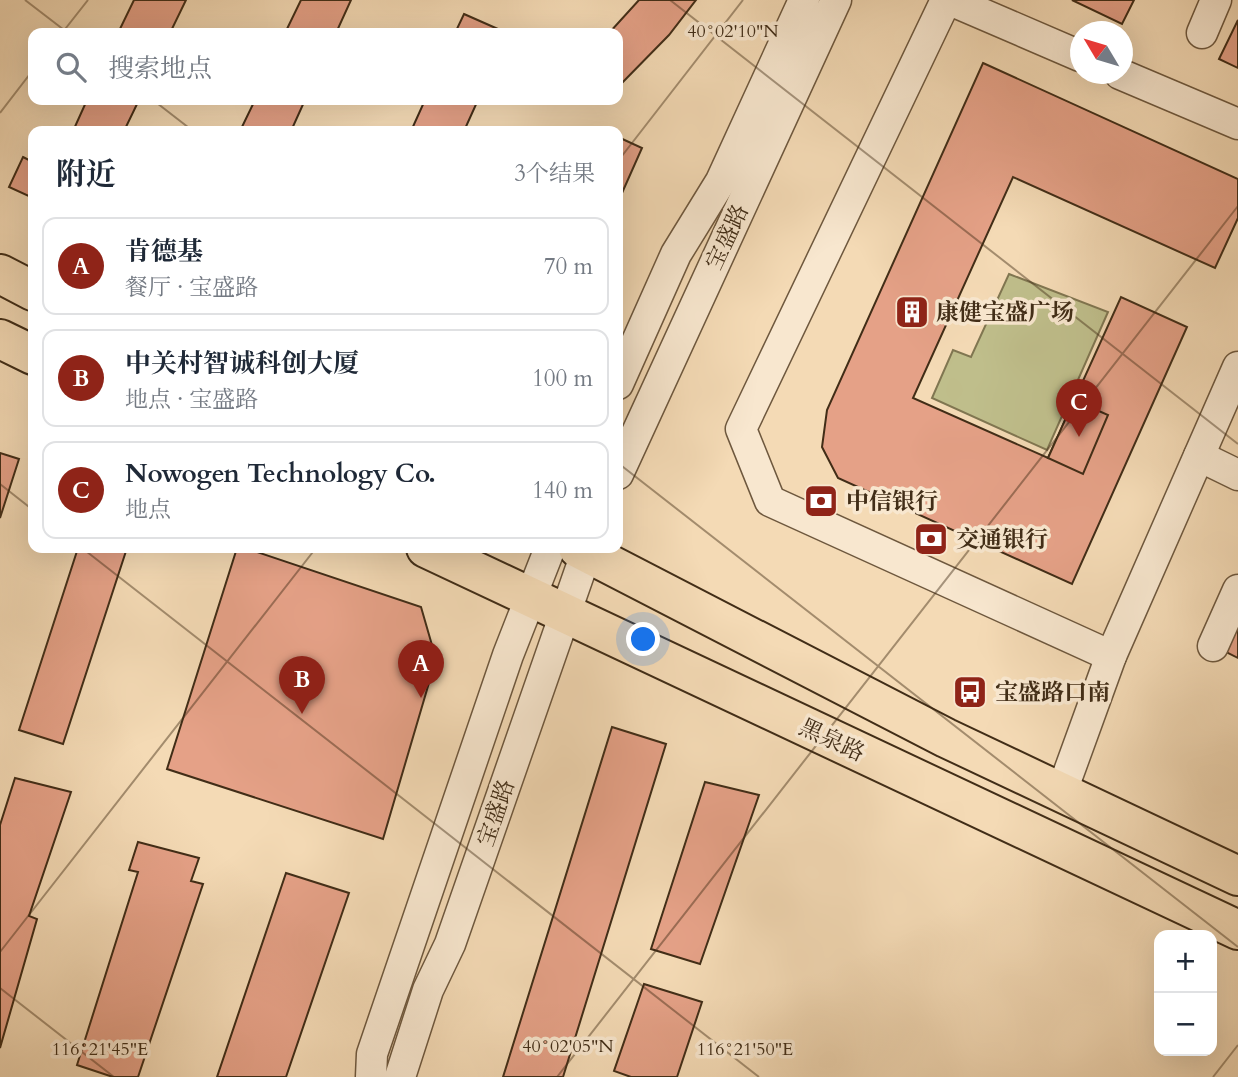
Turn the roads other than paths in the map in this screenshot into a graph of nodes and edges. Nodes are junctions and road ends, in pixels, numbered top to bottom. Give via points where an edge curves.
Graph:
1 (804, 0) edge
2 (836, 0) edge
3 (948, 0) edge
4 (1216, 0) edge
5 (1202, 33) dead end
6 (1070, 52) edge
7 (1133, 80) edge
8 (1238, 124) edge
9 (0, 274) edge
10 (28, 288) edge
11 (0, 339) edge
12 (28, 353) edge
13 (1238, 367) edge
14 (623, 373) edge
15 (1199, 456) junction
16 (623, 463) edge
17 (1238, 475) edge
18 (437, 553) edge
19 (574, 553) edge
20 (584, 553) edge
21 (1238, 590) edge
22 (549, 606) junction
23 (1213, 646) dead end
24 (1111, 656) junction
25 (1062, 791) junction
26 (1238, 876) edge
27 (1238, 930) edge
28 (371, 1077) edge
29 (400, 1077) edge

1 - 14 street, 宝盛路 via 721,181 676,254
2 - 16 street, 宝盛路
3 - 6 street
3 - 24 street via 741,429 771,501
4 - 5 street
7 - 8 street
9 - 10 main road
11 - 12 main road
13 - 15 street
15 - 17 street
15 - 24 street
18 - 22 main road, 黑泉路
19 - 22 street, 宝盛路
20 - 25 main road via 946,738
21 - 23 street
22 - 27 main road, 黑泉路
22 - 28 street, 宝盛路 via 508,655 372,1054
22 - 29 street, 宝盛路 via 450,944
24 - 25 street
25 - 26 main road

